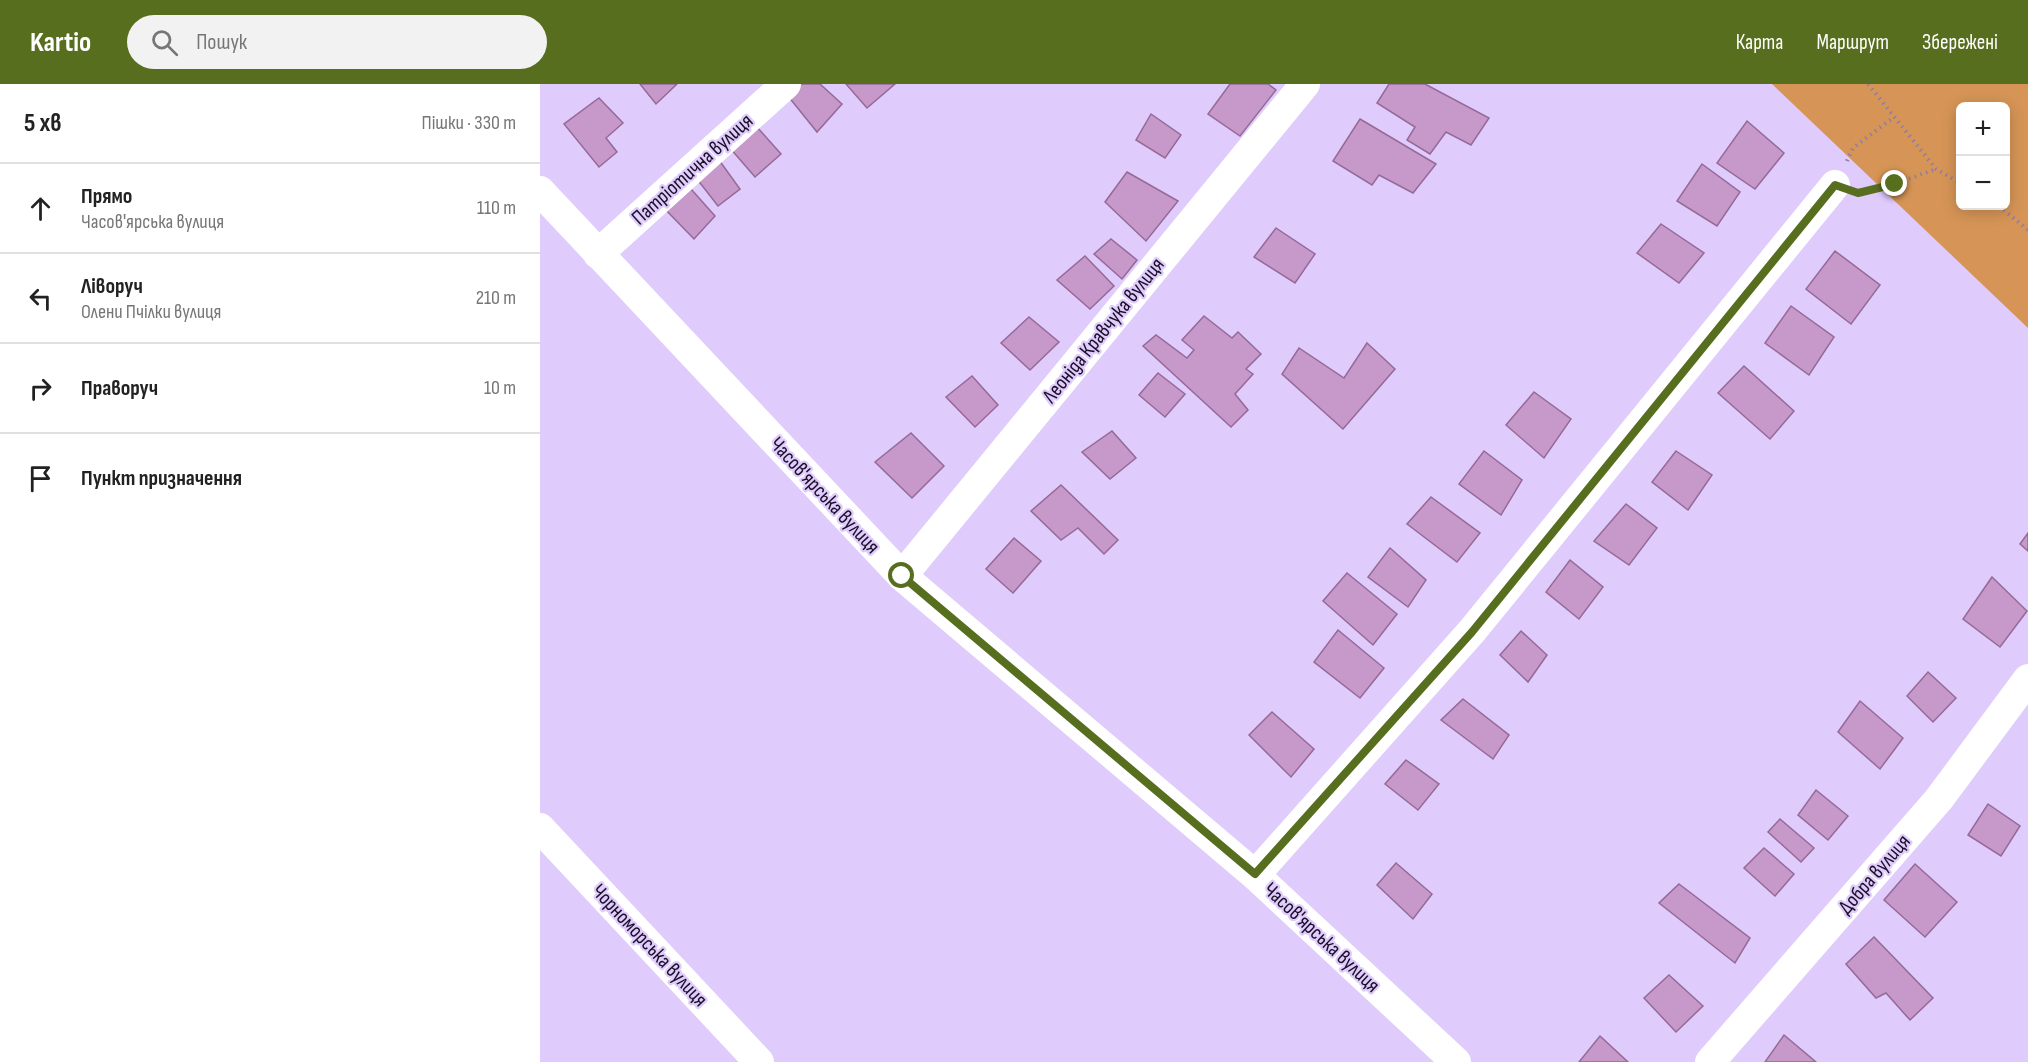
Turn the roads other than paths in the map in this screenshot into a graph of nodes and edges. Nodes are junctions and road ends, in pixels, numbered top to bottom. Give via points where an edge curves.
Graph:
1 (786, 84) edge
2 (1305, 84) edge
3 (1835, 185) road end
4 (540, 191) edge
5 (598, 254) junction
6 (902, 576) junction
7 (2028, 679) edge
8 (540, 828) edge
9 (1255, 874) junction
10 (759, 1062) edge
11 (1456, 1062) edge
12 (1710, 1062) edge

1 - 5 street, Патріотична вулиця
2 - 6 street, Леоніда Кравчука вулиця
3 - 9 street via 1472,632
4 - 5 street, Часов'ярська вулиця
5 - 6 street, Часов'ярська вулиця
6 - 9 street, Часов'ярська вулиця
7 - 12 street, Добра вулиця via 1939,799
8 - 10 street, Чорноморська вулиця
9 - 11 street, Часов'ярська вулиця

